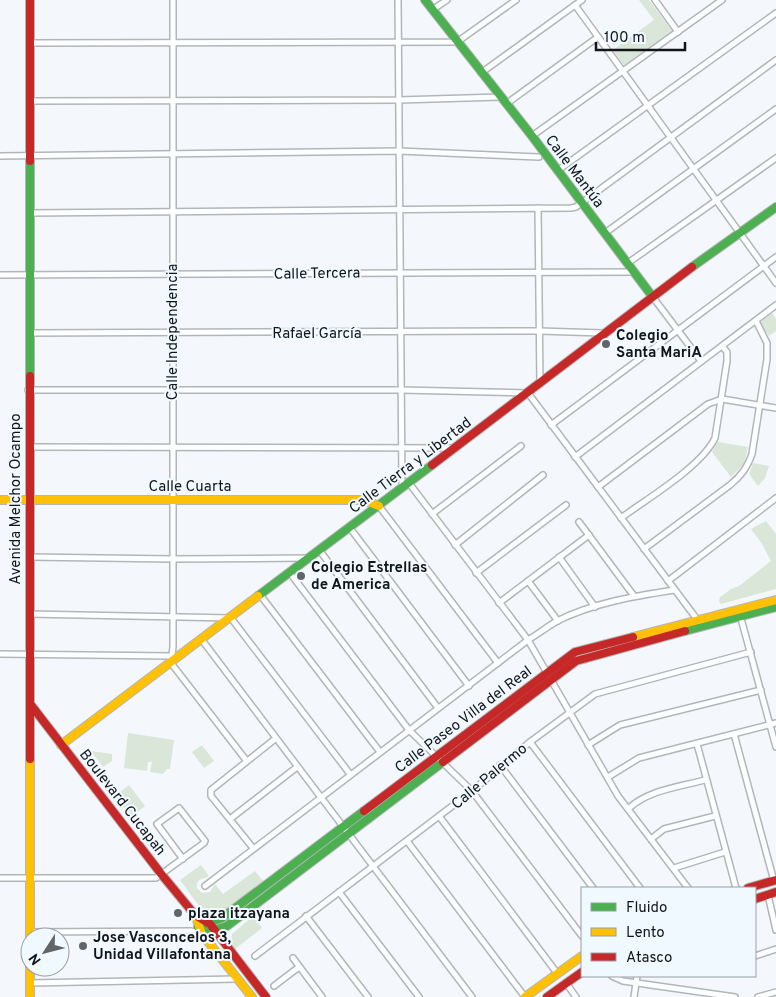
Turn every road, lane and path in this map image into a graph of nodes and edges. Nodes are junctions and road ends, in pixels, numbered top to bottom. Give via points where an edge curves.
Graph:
1 (30, 0) edge
2 (173, 0) edge
3 (398, 0) edge
4 (425, 0) edge
5 (447, 0) edge
6 (516, 0) edge
7 (582, 0) edge
8 (655, 0) edge
9 (722, 0) edge
10 (575, 5) junction
11 (432, 10) junction
12 (776, 13) edge
13 (678, 32) junction
14 (598, 37) junction
15 (173, 42) junction
16 (399, 42) junction
17 (457, 42) junction
18 (30, 43) junction
19 (776, 60) edge
20 (622, 71) junction
21 (481, 74) junction
22 (500, 97) junction
23 (172, 100) junction
24 (399, 100) junction
25 (30, 102) junction
26 (506, 104) junction
27 (648, 106) junction
28 (776, 108) edge
29 (532, 136) junction
30 (671, 137) junction
31 (399, 151) junction
32 (173, 154) junction
33 (0, 156) edge
34 (29, 156) junction
35 (539, 156) dead end
36 (776, 158) edge
37 (693, 169) junction
38 (557, 170) junction
39 (716, 201) junction
40 (582, 202) junction
41 (776, 207) edge
42 (538, 208) junction
43 (400, 210) junction
44 (173, 212) junction
45 (29, 213) junction
46 (604, 233) junction
47 (740, 234) junction
48 (776, 257) edge
49 (628, 264) junction
50 (763, 266) junction
51 (540, 271) junction
52 (400, 272) junction
53 (634, 272) junction
54 (0, 275) edge
55 (29, 276) junction
56 (172, 276) junction
57 (776, 283) edge
58 (652, 296) junction
59 (776, 306) edge
60 (756, 320) junction
61 (678, 329) junction
62 (173, 332) junction
63 (539, 332) junction
64 (28, 333) junction
65 (401, 333) junction
66 (605, 334) junction
67 (722, 346) junction
68 (701, 361) junction
69 (540, 384) junction
70 (28, 390) junction
71 (401, 390) junction
72 (172, 391) junction
73 (528, 393) junction
74 (722, 399) junction
75 (759, 406) junction
76 (776, 408) edge
77 (551, 425) junction
78 (402, 446) junction
79 (521, 446) dead end
80 (28, 447) junction
81 (172, 448) junction
82 (455, 448) junction
83 (575, 456) junction
84 (543, 475) dead end
85 (409, 483) junction
86 (598, 487) junction
87 (402, 488) junction
88 (776, 498) edge
89 (0, 500) edge
90 (28, 500) junction
91 (173, 500) junction
92 (566, 505) dead end
93 (379, 506) junction
94 (432, 514) junction
95 (621, 518) junction
96 (579, 522) dead end
97 (350, 528) junction
98 (589, 535) junction
99 (455, 545) junction
100 (644, 550) junction
101 (320, 551) junction
102 (28, 557) junction
103 (559, 557) junction
104 (310, 558) junction
105 (173, 559) junction
106 (290, 573) junction
107 (476, 573) junction
108 (528, 581) junction
109 (668, 581) junction
110 (674, 590) junction
111 (261, 596) junction
112 (634, 596) junction
113 (776, 600) edge
114 (499, 603) junction
115 (595, 607) junction
116 (776, 607) edge
117 (740, 613) junction
118 (29, 614) junction
119 (173, 616) junction
120 (231, 618) junction
121 (558, 621) junction
122 (700, 624) junction
123 (202, 640) junction
124 (528, 640) junction
125 (751, 652) junction
126 (0, 654) edge
127 (29, 654) junction
128 (171, 660) junction
129 (498, 664) junction
130 (548, 676) junction
131 (469, 686) junction
132 (761, 690) junction
133 (31, 705) junction
134 (438, 708) junction
135 (569, 712) junction
136 (773, 724) edge
137 (409, 730) junction
138 (734, 734) junction
139 (275, 738) junction
140 (530, 742) junction
141 (588, 744) junction
142 (697, 744) junction
143 (61, 745) junction
144 (776, 747) edge
145 (380, 752) junction
146 (246, 760) junction
147 (440, 760) junction
148 (500, 765) junction
149 (297, 767) junction
150 (350, 774) junction
151 (608, 778) junction
152 (705, 780) junction
153 (472, 791) junction
154 (320, 797) junction
155 (628, 809) junction
156 (439, 816) junction
157 (715, 816) junction
158 (230, 820) junction
159 (346, 829) junction
160 (651, 839) junction
161 (407, 842) junction
162 (252, 848) junction
163 (725, 852) junction
164 (183, 859) junction
165 (373, 866) junction
166 (674, 868) junction
167 (162, 875) junction
168 (0, 878) edge
169 (30, 878) junction
170 (775, 881) edge
171 (205, 886) dead end
172 (592, 887) edge
173 (639, 887) edge
174 (687, 887) edge
175 (736, 887) edge
176 (752, 887) edge
177 (340, 892) junction
178 (776, 892) edge
179 (768, 896) junction
180 (756, 899) edge
181 (195, 915) junction
182 (306, 916) junction
183 (210, 924) junction
184 (29, 927) edge
185 (215, 930) junction
186 (776, 930) edge
187 (197, 931) junction
188 (70, 932) edge
189 (581, 935) edge
190 (776, 949) edge
191 (255, 956) dead end
192 (756, 956) edge
193 (581, 957) edge
194 (293, 958) dead end
195 (299, 967) junction
196 (581, 973) edge
197 (557, 974) junction
198 (29, 977) edge
199 (616, 977) edge
200 (636, 977) edge
201 (238, 978) junction
202 (636, 982) junction
203 (29, 983) junction
204 (566, 983) junction
205 (274, 986) dead end
206 (776, 992) edge
207 (320, 995) edge
208 (30, 997) edge
209 (252, 997) edge
210 (266, 997) edge
211 (312, 997) edge
212 (368, 997) edge
213 (419, 997) edge
214 (472, 997) edge
215 (525, 997) edge
216 (547, 997) edge
217 (576, 997) edge
218 (634, 997) edge
219 (735, 997) edge
220 (758, 997) edge

1 - 18 street, Avenida Melchor Ocampo
2 - 15 street, Calle Independencia
3 - 16 street
4 - 11 street, Calle Mantúa
5 - 11 street
6 - 17 street
7 - 10 street
8 - 13 street
9 - 13 street
10 - 14 street
10 - 21 street
11 - 17 street, Calle Mantúa
12 - 27 street
13 - 20 street
14 - 20 street
14 - 26 street
15 - 16 street
15 - 18 street
15 - 23 street, Calle Independencia
16 - 17 street
16 - 24 street
17 - 21 street, Calle Mantúa
18 - 25 street, Avenida Melchor Ocampo
19 - 30 street
20 - 27 street
20 - 29 street
21 - 22 street, Calle Mantúa
22 - 24 street
22 - 26 street, Calle Mantúa
23 - 24 street
23 - 25 street
23 - 32 street, Calle Independencia
24 - 31 street
25 - 34 street, Avenida Melchor Ocampo
26 - 29 street, Calle Mantúa
27 - 30 street
27 - 38 street
28 - 37 street
29 - 38 street, Calle Mantúa
30 - 37 street
30 - 40 street
31 - 32 street
31 - 35 street
31 - 43 street
32 - 34 street
32 - 44 street, Calle Independencia
33 - 34 street
34 - 45 street, Avenida Melchor Ocampo
36 - 39 street
37 - 39 street
37 - 46 street
38 - 40 street, Calle Mantúa
39 - 47 street
39 - 49 street
40 - 42 street via 571,208
40 - 46 street, Calle Mantúa
41 - 47 street, Calle Tierra y Libertad
42 - 43 street
42 - 51 street
43 - 44 street
43 - 52 street
44 - 45 street
44 - 56 street, Calle Independencia
45 - 55 street, Avenida Melchor Ocampo
46 - 49 street, Calle Mantúa
47 - 50 street
47 - 58 street, Calle Tierra y Libertad
48 - 50 street
49 - 53 street, Calle Mantúa
50 - 57 street
50 - 61 street
51 - 52 street, Calle Tercera
51 - 53 street, Calle Tercera
51 - 63 street
52 - 56 street, Calle Tercera
52 - 65 street
53 - 58 street, Calle Mantúa
54 - 55 street, Calle Tercera
55 - 56 street, Calle Tercera
55 - 64 street, Avenida Melchor Ocampo
56 - 62 street, Calle Independencia
58 - 61 street, Calle Mantúa
58 - 66 street, Calle Tierra y Libertad
59 - 60 street
60 - 67 street
60 - 75 street via 766,343 767,359
61 - 68 street, Calle Mantúa
61 - 77 street
62 - 64 street, Rafael García
62 - 65 street, Rafael García
62 - 72 street, Calle Independencia
63 - 65 street, Rafael García
63 - 66 street, Rafael García
63 - 69 street
64 - 70 street, Avenida Melchor Ocampo
65 - 71 street
66 - 69 street, Calle Tierra y Libertad
67 - 68 street
67 - 74 street via 727,352 727,361
68 - 83 street
69 - 73 street, Calle Tierra y Libertad
70 - 72 street
70 - 80 street, Avenida Melchor Ocampo
71 - 72 street
71 - 73 street
71 - 78 street
72 - 81 street, Calle Independencia
73 - 77 street
73 - 82 street, Calle Tierra y Libertad
74 - 75 street
74 - 86 street via 708,404
74 - 95 street via 711,447
75 - 76 street
75 - 100 street via 752,454 742,475
77 - 83 street
78 - 81 street
78 - 82 street
78 - 87 street
79 - 94 street
80 - 81 street
80 - 90 street, Avenida Melchor Ocampo
81 - 91 street, Calle Independencia
82 - 85 street, Calle Tierra y Libertad
83 - 86 street
84 - 99 street
85 - 87 street, Calle Tierra y Libertad
85 - 94 street
86 - 95 street
87 - 93 street, Calle Tierra y Libertad
88 - 109 street
89 - 90 street, Calle Cuarta
90 - 91 street, Calle Cuarta
90 - 102 street, Avenida Melchor Ocampo
91 - 93 street, Calle Cuarta via 364,500
91 - 105 street, Calle Independencia
92 - 107 street
93 - 97 street, Calle Tierra y Libertad
93 - 129 street
94 - 99 street
95 - 100 street
96 - 98 street
97 - 101 street, Calle Tierra y Libertad
97 - 131 street
98 - 103 street
98 - 112 street
99 - 107 street
100 - 109 street
101 - 104 street, Calle Tierra y Libertad
101 - 134 street
102 - 105 street
102 - 118 street, Avenida Melchor Ocampo
103 - 108 street
103 - 115 street
104 - 105 street
104 - 106 street, Calle Tierra y Libertad
105 - 119 street, Calle Independencia
106 - 111 street, Calle Tierra y Libertad
106 - 137 street
107 - 114 street
108 - 114 street
108 - 121 street
109 - 110 street
110 - 112 street
110 - 122 street
111 - 120 street, Calle Tierra y Libertad
111 - 145 street
112 - 115 street
113 - 117 street, Calle Paseo Villa del Real
114 - 124 street
115 - 121 street
116 - 117 street, Calle Paseo Villa del Real
117 - 122 street, Calle Paseo Villa del Real
117 - 125 street
118 - 119 street
118 - 127 street, Avenida Melchor Ocampo
119 - 120 street
119 - 128 street, Calle Independencia
120 - 123 street, Calle Tierra y Libertad
120 - 150 street
121 - 124 street
122 - 130 street, Calle Paseo Villa del Real via 585,657
123 - 128 street, Calle Tierra y Libertad
123 - 139 street
124 - 129 street
124 - 130 street
125 - 132 street
125 - 135 street, Calle Palermo via 595,694
126 - 127 street
127 - 128 street
127 - 133 street, Avenida Melchor Ocampo
128 - 143 street, Calle Tierra y Libertad
128 - 146 street
129 - 131 street
130 - 135 street
130 - 147 street, Calle Paseo Villa del Real
131 - 134 street
132 - 136 street
132 - 141 street via 620,725
133 - 143 street, Boulevard Cucapah
133 - 169 street, Avenida Melchor Ocampo
134 - 137 street
135 - 140 street, Calle Palermo
135 - 141 street
136 - 138 street
136 - 144 street
137 - 145 street
137 - 147 street
138 - 142 street
138 - 170 street
139 - 146 street
139 - 149 street
140 - 148 street, Calle Palermo
140 - 173 street
141 - 151 street
142 - 151 street via 639,758
142 - 152 street
143 - 167 street, Boulevard Cucapah
145 - 150 street
146 - 158 street via 211,790 211,796
147 - 153 street
147 - 159 street, Calle Paseo Villa del Real
148 - 153 street, Calle Palermo
148 - 172 street
149 - 154 street
149 - 158 street
150 - 154 street
151 - 155 street
152 - 155 street via 655,793 637,800
152 - 157 street
153 - 156 street, Calle Palermo
153 - 189 street
154 - 159 street
154 - 162 street
155 - 160 street
156 - 161 street, Calle Palermo
156 - 197 street
157 - 160 street via 664,829
157 - 163 street
158 - 162 street
159 - 165 street
159 - 183 street, Calle Paseo Villa del Real
159 - 185 street, Calle Paseo Villa del Real via 228,926
160 - 166 street
161 - 165 street, Calle Palermo
161 - 215 street
162 - 171 street
163 - 166 street
163 - 175 street
164 - 164 street via 157,824 179,808 205,841
164 - 167 street
165 - 177 street, Calle Palermo
165 - 214 street
166 - 174 street
167 - 169 street via 150,878
167 - 181 street, Boulevard Cucapah
168 - 169 street
169 - 184 street, Avenida Melchor Ocampo
170 - 176 street
177 - 182 street, Calle Palermo
177 - 213 street
178 - 179 street
179 - 180 street
179 - 186 street
181 - 183 street, Boulevard Cucapah
181 - 187 street, Boulevard Cucapah
182 - 191 street, Calle Palermo
182 - 212 street
183 - 185 street, Boulevard Cucapah
183 - 187 street, Calle Paseo Villa del Real
185 - 187 street, Calle Paseo Villa del Real
185 - 210 street, Boulevard Cucapah
187 - 188 street
187 - 201 street, Boulevard Cucapah
190 - 192 street
193 - 197 street
194 - 195 street
195 - 205 street
195 - 207 street
196 - 204 street
197 - 215 street
198 - 203 street, Avenida Melchor Ocampo
199 - 202 street
200 - 202 street
201 - 203 street
201 - 209 street, Boulevard Cucapah
202 - 218 street
202 - 219 street
203 - 208 street, Avenida Melchor Ocampo
204 - 216 street
204 - 217 street
206 - 220 street
207 - 211 street

